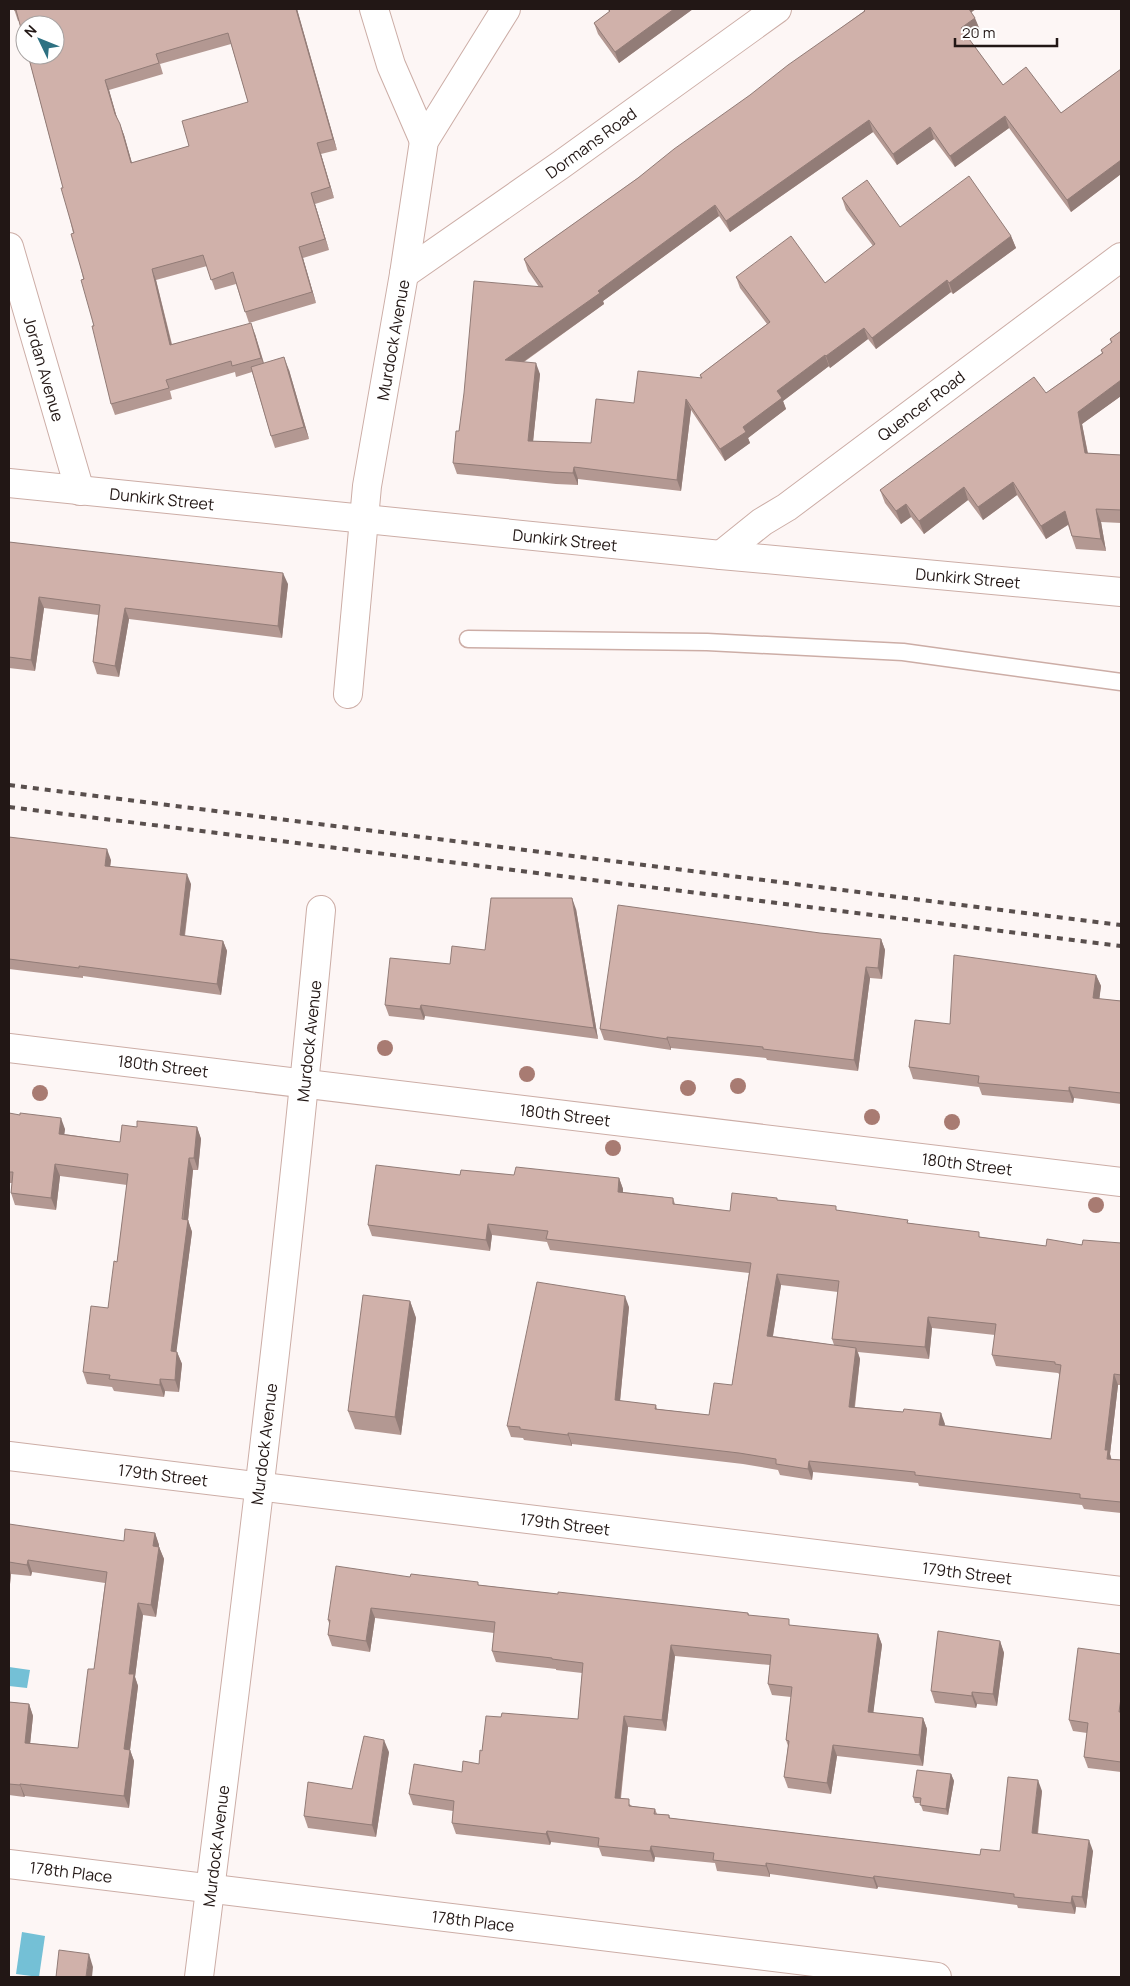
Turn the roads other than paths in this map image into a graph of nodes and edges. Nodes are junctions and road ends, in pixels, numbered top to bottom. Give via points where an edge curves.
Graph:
1 (374, 9) edge
2 (506, 9) edge
3 (777, 9) edge
4 (424, 141) junction
5 (9, 248) edge
6 (1121, 257) edge
7 (404, 274) junction
8 (9, 483) edge
9 (80, 491) junction
10 (365, 520) junction
11 (721, 555) junction
12 (1121, 592) edge
13 (468, 639) dead end
14 (1121, 682) edge
15 (348, 694) dead end
16 (321, 910) dead end
17 (9, 1048) edge
18 (305, 1084) junction
19 (1121, 1182) edge
20 (9, 1456) edge
21 (259, 1487) junction
22 (1121, 1591) edge
23 (9, 1864) edge
24 (210, 1890) junction
25 (199, 1977) edge
26 (937, 1977) edge

1 - 4 street via 391,65
2 - 4 street, Murdock Avenue
3 - 7 street, Dormans Road
4 - 7 street, Murdock Avenue
5 - 9 street, Jordan Avenue
6 - 11 street, Quencer Road
7 - 10 street, Murdock Avenue via 367,486
8 - 9 street, Dunkirk Street
9 - 10 street, Dunkirk Street
10 - 11 street, Dunkirk Street
10 - 15 street, Murdock Avenue
11 - 12 street, Dunkirk Street
13 - 14 lane via 707,642 903,652
16 - 18 street, Murdock Avenue
17 - 18 street, 180th Street
18 - 19 street, 180th Street
18 - 21 street, Murdock Avenue
20 - 21 street, 179th Street
21 - 22 street, 179th Street
21 - 24 street, Murdock Avenue
23 - 24 street, 178th Place
24 - 25 street, Murdock Avenue
24 - 26 street, 178th Place

